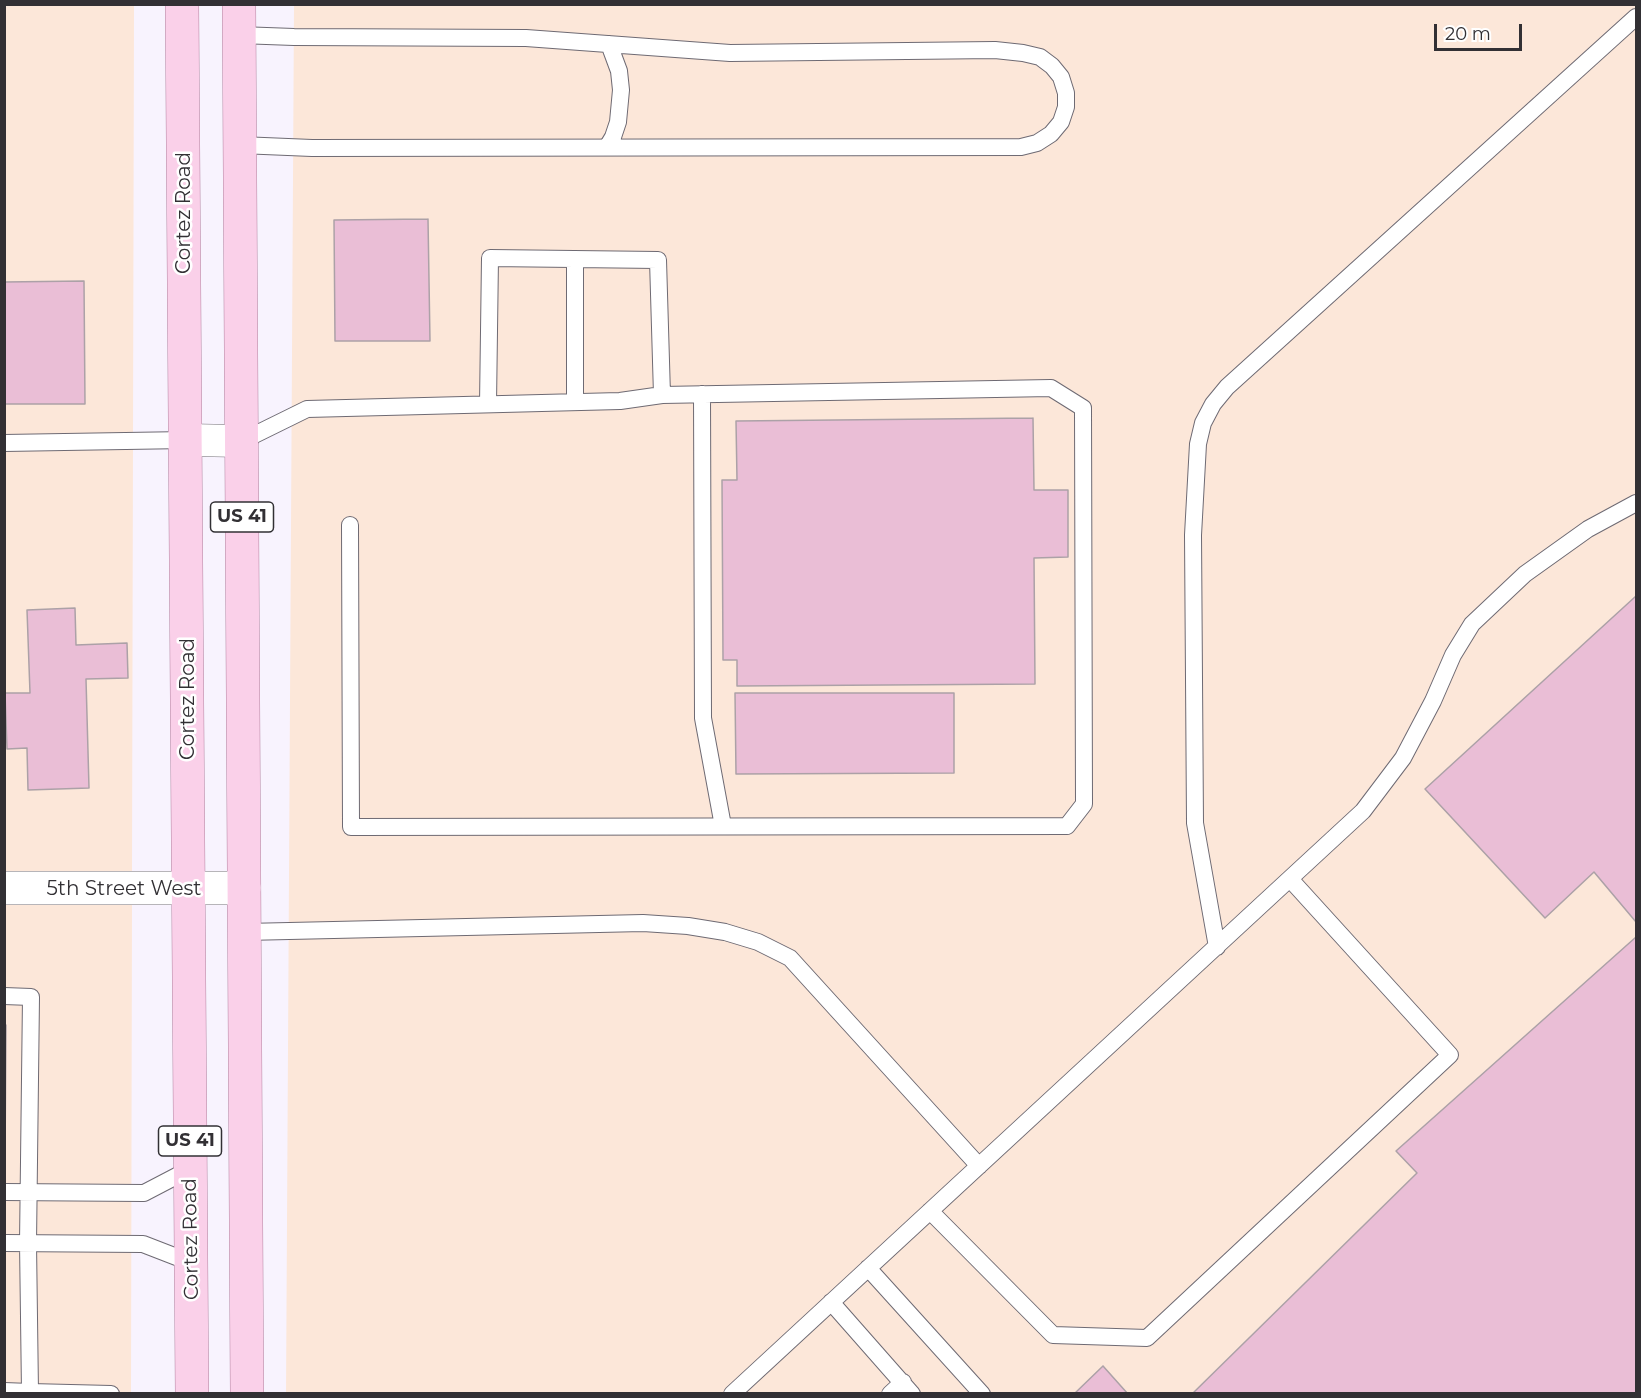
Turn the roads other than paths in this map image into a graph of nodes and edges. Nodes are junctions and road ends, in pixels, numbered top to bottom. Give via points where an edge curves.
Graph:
1 (182, 4) edge
2 (1636, 17) edge
3 (239, 20) edge
4 (609, 44) junction
5 (240, 145) junction
6 (607, 147) junction
7 (575, 259) junction
8 (702, 394) junction
9 (662, 395) junction
10 (575, 402) junction
11 (488, 404) junction
12 (186, 440) junction
13 (242, 441) junction
14 (4, 443) edge
15 (1636, 503) edge
16 (350, 525) dead end
17 (723, 826) junction
18 (1290, 879) junction
19 (4, 888) edge
20 (244, 888) junction
21 (189, 889) junction
22 (244, 932) junction
23 (1217, 947) junction
24 (4, 996) edge
25 (979, 1166) junction
26 (190, 1168) junction
27 (4, 1192) edge
28 (29, 1192) junction
29 (930, 1211) junction
30 (4, 1243) edge
31 (28, 1243) junction
32 (192, 1263) junction
33 (868, 1268) junction
34 (831, 1302) junction
35 (750, 1388) edge
36 (908, 1388) edge
37 (4, 1391) edge
38 (30, 1392) junction
39 (111, 1394) edge
40 (192, 1394) edge
41 (248, 1394) edge
42 (732, 1394) edge
43 (890, 1394) edge
44 (982, 1394) edge

1 - 12 main road, Cortez Road / US 41
2 - 23 lane via 1227,387 1203,423 1198,444 1193,535 1195,823
3 - 4 lane via 294,38 526,38
3 - 5 main road, US 41
4 - 6 lane via 620,71 621,90 618,122
4 - 6 lane via 730,53 1023,53 1040,57 1061,77 1066,106 1061,122 1051,134 1021,147
5 - 6 lane
5 - 13 main road, US 41
7 - 9 lane via 658,260
7 - 10 lane
7 - 11 lane via 490,258
8 - 9 lane
8 - 17 lane via 703,718
8 - 17 lane via 1051,388 1083,408 1084,804 1067,826
9 - 10 lane
10 - 11 lane
11 - 13 lane via 307,409
12 - 13 street
12 - 14 lane
12 - 21 main road, Cortez Road / US 41
13 - 20 main road, US 41
15 - 18 lane via 1588,529 1525,574 1472,624 1403,758 1363,811
16 - 17 lane via 351,827
18 - 23 lane
18 - 29 lane via 1450,1055 1147,1338 1053,1335
19 - 21 street, 5th Street West
20 - 21 street, 5th Street West
20 - 22 main road, US 41
21 - 26 main road, Cortez Road / US 41
22 - 25 lane via 643,923 725,932 758,942 790,958
22 - 41 main road, US 41
23 - 25 lane
24 - 28 lane via 31,997
25 - 29 lane
26 - 28 lane via 144,1193
26 - 32 main road, Cortez Road / US 41
27 - 28 lane
28 - 31 lane
29 - 33 lane
30 - 31 lane
31 - 32 lane via 143,1244
31 - 38 lane
32 - 40 main road, Cortez Road / US 41
33 - 34 lane
33 - 44 lane
34 - 35 lane
34 - 36 lane
35 - 42 lane
36 - 43 lane
37 - 38 lane
38 - 39 lane

